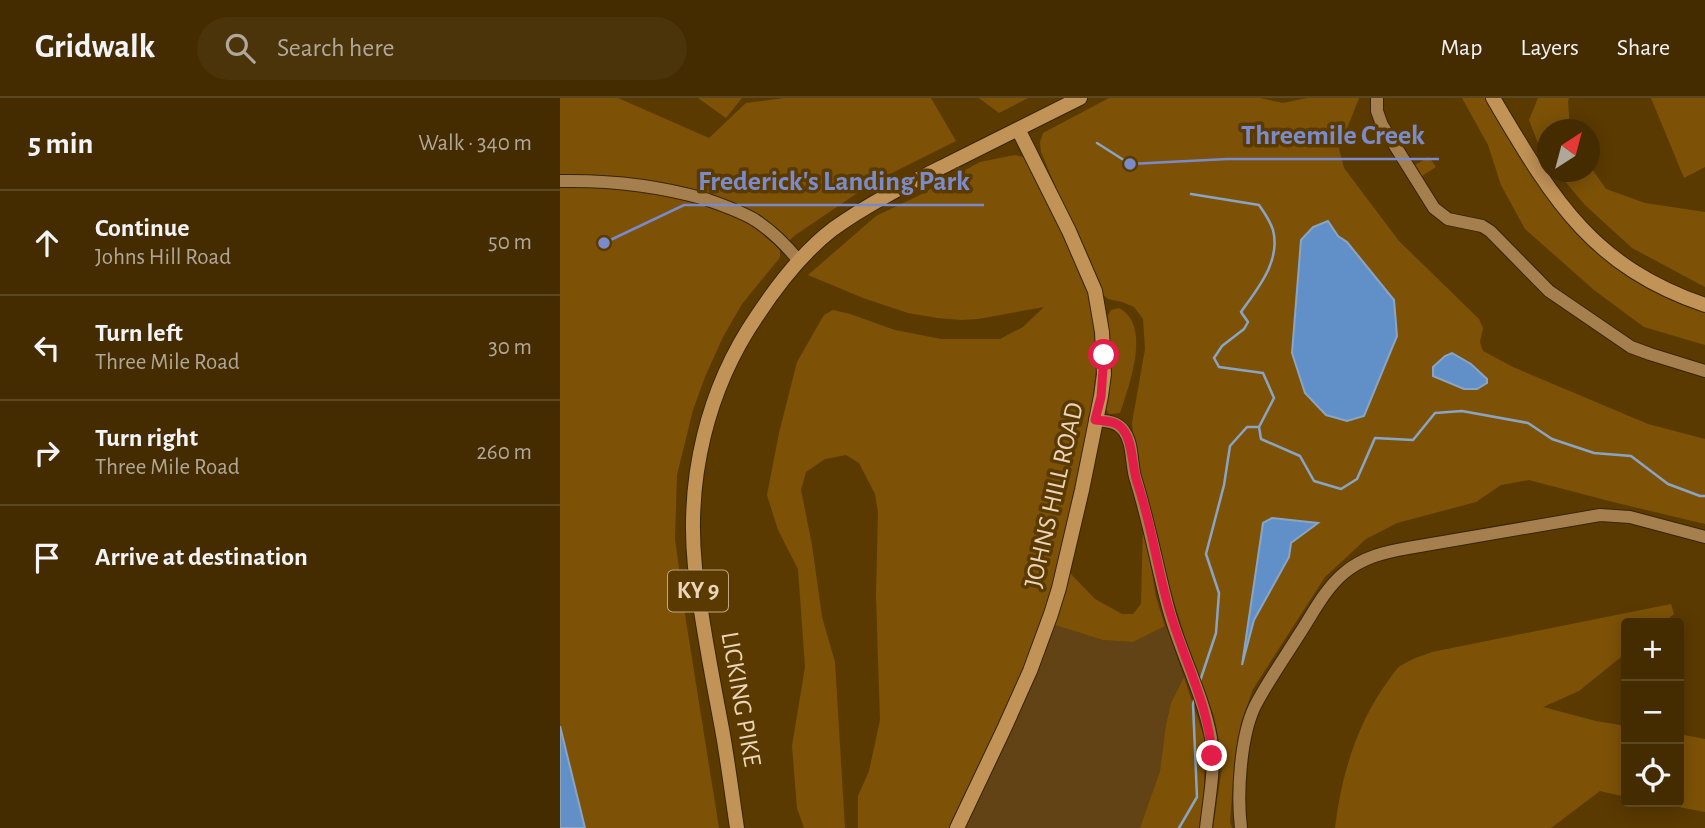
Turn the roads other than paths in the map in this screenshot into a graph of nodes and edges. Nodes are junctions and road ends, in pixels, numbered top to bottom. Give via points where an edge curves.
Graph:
1 (1080, 98) edge
2 (1377, 98) edge
3 (1493, 98) edge
4 (1018, 129) junction
5 (560, 181) edge
6 (799, 261) junction
7 (1705, 305) edge
8 (1705, 371) edge
9 (1095, 420) junction
10 (1705, 537) edge
11 (737, 828) edge
12 (957, 828) edge
13 (1206, 828) edge
14 (1241, 828) edge

1 - 4 main road, LICKING PIKE / KY 9
2 - 8 street via 1382,125 1434,208 1448,219 1490,231 1549,291 1631,347
3 - 7 main road via 1540,177 1587,236 1631,270
4 - 6 main road, LICKING PIKE / KY 9 via 885,195 831,230
4 - 9 main road, JOHNS HILL ROAD via 1095,292 1104,355
5 - 6 street via 643,184 719,204 755,220
6 - 11 main road, LICKING PIKE / KY 9 via 747,330 724,375 703,436 695,489 695,566
9 - 12 main road, JOHNS HILL ROAD via 1051,614 1030,671
9 - 13 street via 1116,424 1127,436 1170,612 1201,700 1211,738
10 - 14 street via 1630,517 1600,515 1363,560 1325,594 1255,706 1243,754

